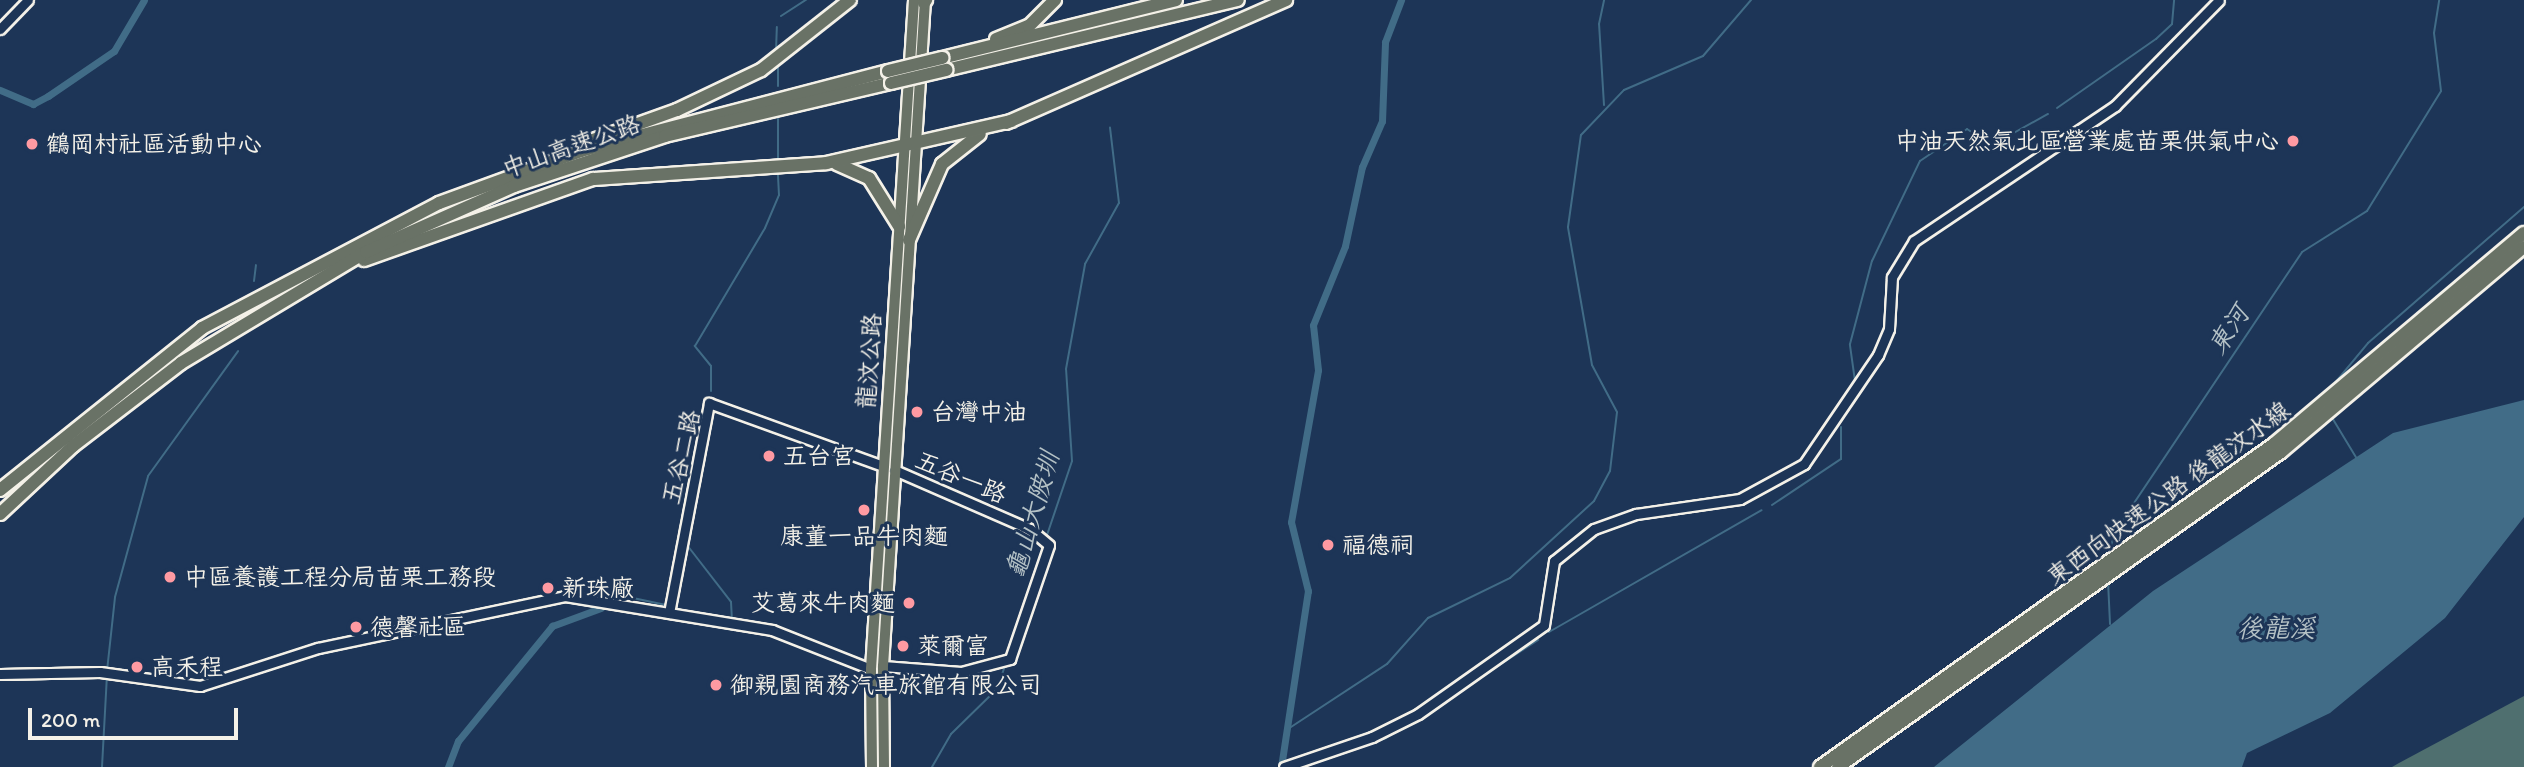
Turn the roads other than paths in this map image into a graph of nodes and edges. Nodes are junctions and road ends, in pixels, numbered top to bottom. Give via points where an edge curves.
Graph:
1 (28, 0) edge
2 (850, 0) edge
3 (1055, 0) edge
4 (1176, 0) edge
5 (1238, 0) edge
6 (1286, 0) edge
7 (2219, 0) edge
8 (922, 1) edge
9 (0, 29) edge
10 (976, 50) junction
11 (944, 64) junction
12 (889, 77) junction
13 (1011, 121) junction
14 (909, 147) junction
15 (545, 163) junction
16 (826, 163) junction
17 (899, 226) junction
18 (2524, 233) edge
19 (909, 240) junction
20 (2524, 247) edge
21 (334, 271) junction
22 (888, 468) junction
23 (0, 490) edge
24 (0, 514) edge
25 (670, 606) junction
26 (883, 666) junction
27 (871, 669) junction
28 (0, 674) edge
29 (1288, 765) edge
30 (872, 767) edge
31 (884, 767) edge
32 (1820, 767) edge
33 (1838, 767) edge

1 - 9 street
2 - 15 highway via 761,70
3 - 10 highway via 1030,26
4 - 10 highway, 中山高速公路
5 - 11 highway, 中山高速公路
6 - 13 highway
7 - 29 street via 2115,106 1913,241 1892,277 1889,329 1878,355 1804,464 1740,499 1636,514 1594,529 1553,561 1545,625 1418,714 1373,737
8 - 14 main road, 龍汶公路
10 - 11 highway, 中山高速公路
11 - 12 highway, 中山高速公路, bridge
12 - 15 highway, 中山高速公路 via 740,105
12 - 21 highway, 中山高速公路 via 665,136 552,173 439,216
13 - 14 highway
13 - 19 highway via 966,142 942,164
14 - 16 highway
14 - 17 main road, 龍汶公路
14 - 19 main road, 龍汶公路
15 - 23 highway, 中山高速公路 via 439,203 202,328
16 - 17 highway via 869,178
16 - 21 highway via 593,179
17 - 22 main road, 龍汶公路
18 - 32 highway, 東西向快速公路 後龍汶水線 via 2274,444
19 - 22 main road, 龍汶公路
20 - 33 highway, 東西向快速公路 後龍汶水線 via 2281,452
21 - 24 highway, 中山高速公路 via 181,363 73,446
22 - 25 street, 五谷二路 via 709,403
22 - 26 main road, 龍汶公路
22 - 26 street, 五谷一路 via 1030,529 1048,545 1010,659 961,672
22 - 27 main road, 龍汶公路
25 - 27 street via 725,627 772,630
25 - 28 street via 565,596 488,609 318,648 200,686 107,673
26 - 27 main road
26 - 31 main road, 龍汶公路
27 - 30 main road, 龍汶公路

